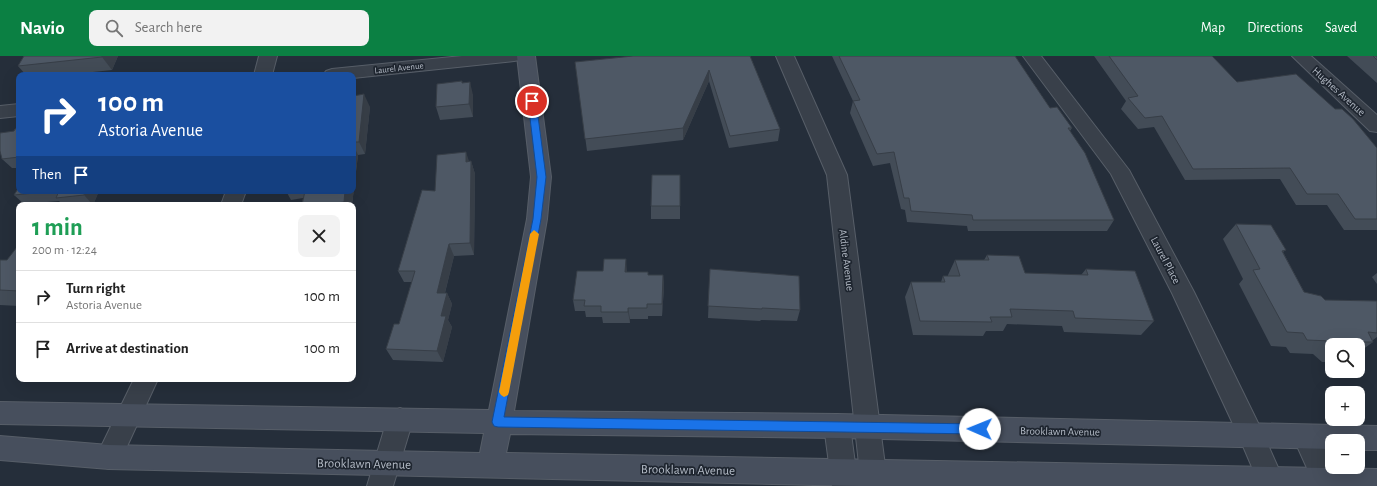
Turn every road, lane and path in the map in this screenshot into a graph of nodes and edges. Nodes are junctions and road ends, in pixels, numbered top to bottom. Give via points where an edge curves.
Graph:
1 (268, 56) edge
2 (514, 56) edge
3 (526, 56) edge
4 (785, 56) edge
5 (1032, 56) edge
6 (1301, 56) edge
7 (264, 72) edge
8 (356, 72) edge
9 (16, 110) edge
10 (0, 112) edge
11 (1377, 126) edge
12 (145, 382) edge
13 (0, 413) edge
14 (129, 415) junction
15 (400, 420) junction
16 (498, 422) junction
17 (838, 426) junction
18 (868, 427) junction
19 (1251, 435) junction
20 (1306, 437) junction
21 (1377, 438) edge
22 (0, 448) edge
23 (109, 457) junction
24 (491, 465) junction
25 (873, 473) junction
26 (384, 475) edge
27 (844, 480) edge
28 (1271, 481) junction
29 (1377, 482) edge
30 (1328, 484) edge

1 - 7 street
2 - 8 street, Laurel Avenue
3 - 16 main road via 541,177 537,219
4 - 18 street, Aldine Avenue via 837,175
5 - 19 street, Laurel Place via 1119,170 1183,292
6 - 11 street, Hughes Avenue
9 - 10 street
12 - 14 street
13 - 14 main road, Brooklawn Avenue
14 - 15 main road, Brooklawn Avenue
14 - 23 street
15 - 16 main road, Brooklawn Avenue
15 - 26 street
16 - 17 main road, Brooklawn Avenue
16 - 24 main road
17 - 18 main road, Brooklawn Avenue
17 - 27 street
18 - 19 main road, Brooklawn Avenue
18 - 25 street, Aldine Avenue
19 - 20 main road, Brooklawn Avenue
19 - 28 street, Laurel Place
20 - 21 main road, Brooklawn Avenue
20 - 30 street
22 - 23 main road, Brooklawn Avenue
23 - 26 main road, Brooklawn Avenue
24 - 26 main road, Brooklawn Avenue
24 - 27 main road, Brooklawn Avenue
25 - 27 main road, Brooklawn Avenue
25 - 28 main road, Brooklawn Avenue
28 - 30 main road, Brooklawn Avenue
29 - 30 main road, Brooklawn Avenue

